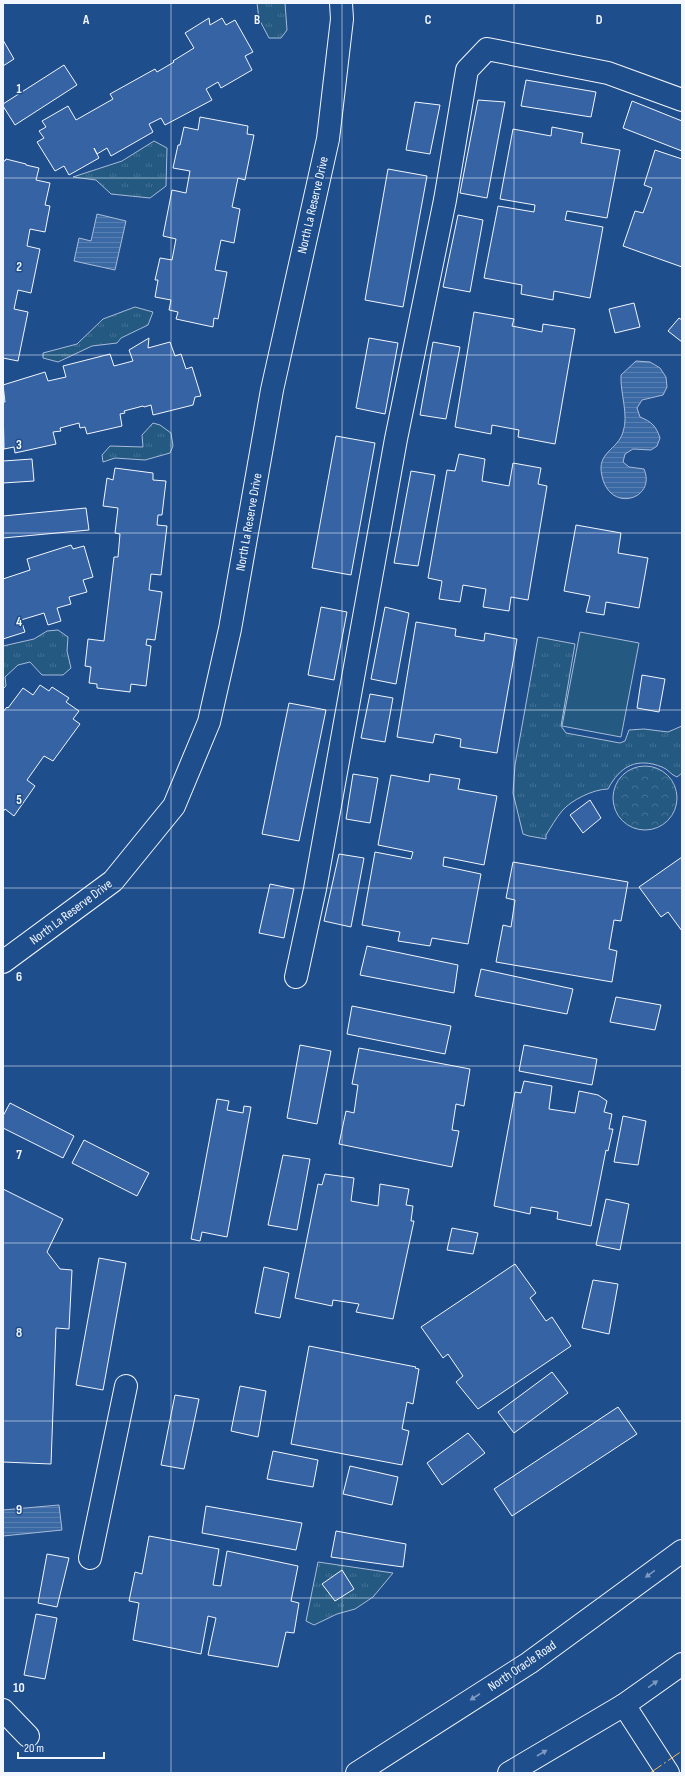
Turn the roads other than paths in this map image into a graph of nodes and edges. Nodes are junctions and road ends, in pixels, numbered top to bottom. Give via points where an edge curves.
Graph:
1 (340, 3) edge
2 (682, 100) edge
3 (3, 962) edge
4 (296, 977) dead end
5 (126, 1386) dead end
6 (682, 1552) edge
7 (90, 1558) dead end
8 (682, 1664) edge
9 (624, 1705) junction
10 (3, 1710) edge
11 (28, 1736) dead end
12 (357, 1773) edge
13 (509, 1773) edge
14 (668, 1773) edge

1 - 3 main road, North La Reserve Drive via 342,19 328,139 272,390 230,629 209,722 174,806 113,881
2 - 4 main road via 608,73 487,49 467,70 445,200 395,447 315,889
5 - 7 main road
6 -> 12 main road, North Oracle Road via 529,1663
9 -> 8 main road
13 -> 9 main road
9 - 14 main road
10 - 11 main road

